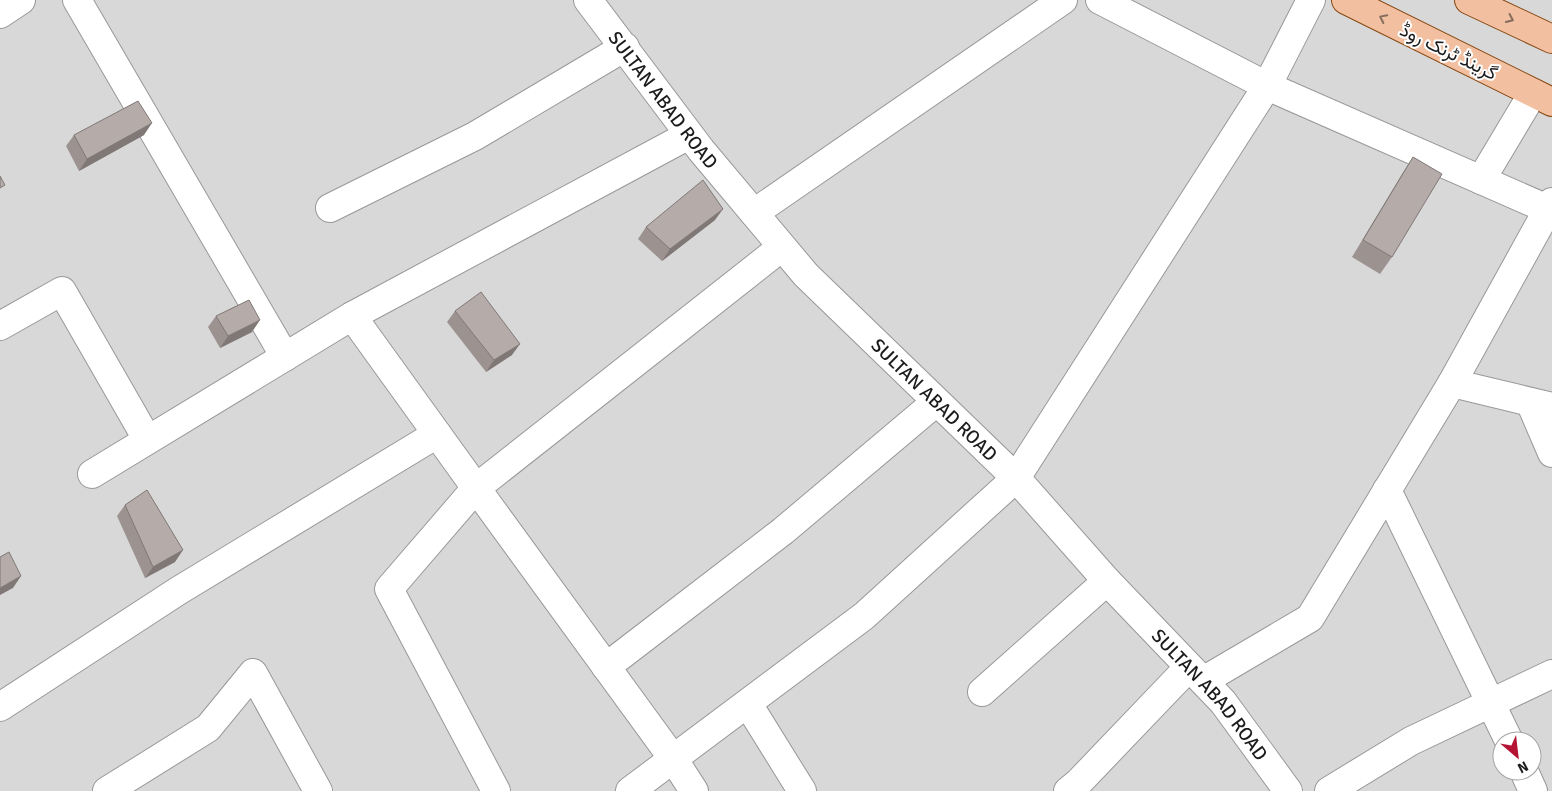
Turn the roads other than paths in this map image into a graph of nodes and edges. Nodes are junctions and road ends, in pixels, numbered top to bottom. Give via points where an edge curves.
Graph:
1 (21, 0) edge
2 (77, 0) edge
3 (588, 0) edge
4 (1063, 0) edge
5 (1100, 0) edge
6 (1311, 0) edge
7 (1346, 0) edge
8 (1469, 0) edge
9 (0, 14) edge
10 (1552, 39) edge
11 (625, 48) junction
12 (1267, 86) junction
13 (1543, 97) edge
14 (689, 135) junction
15 (1481, 180) junction
16 (1551, 207) edge
17 (330, 208) dead end
18 (754, 213) junction
19 (782, 246) junction
20 (352, 316) junction
21 (0, 326) edge
22 (285, 357) junction
23 (1452, 383) junction
24 (936, 402) junction
25 (1541, 404) edge
26 (437, 434) junction
27 (147, 439) junction
28 (1552, 453) edge
29 (92, 474) dead end
30 (1016, 478) junction
31 (476, 488) junction
32 (1387, 490) junction
33 (1107, 581) junction
34 (606, 667) junction
35 (1196, 674) junction
36 (1552, 674) edge
37 (982, 692) dead end
38 (1491, 703) junction
39 (748, 704) junction
40 (0, 706) edge
41 (1504, 731) edge
42 (674, 760) junction
43 (1276, 787) edge
44 (107, 791) edge
45 (318, 791) edge
46 (496, 791) edge
47 (630, 791) edge
48 (694, 791) edge
49 (802, 791) edge
50 (1068, 791) edge
51 (1330, 791) edge

1 - 9 street
2 - 22 street
3 - 11 street, SULTAN ABAD ROAD
4 - 18 street
5 - 12 street
6 - 12 street
13 -> 7 main road, گرینڈ ٹرنک روڈ
8 -> 10 main road
11 - 14 street, SULTAN ABAD ROAD
11 - 17 street via 475,136
12 - 15 street
12 - 30 street
13 - 15 street
14 - 18 street, SULTAN ABAD ROAD
14 - 20 street
15 - 16 street
16 - 23 street
18 - 19 street, SULTAN ABAD ROAD
19 - 24 street, SULTAN ABAD ROAD via 806,275
19 - 31 street
20 - 22 street
20 - 26 street
21 - 27 street via 62,291
22 - 27 street
23 - 25 street
23 - 32 street
24 - 30 street, SULTAN ABAD ROAD
24 - 34 street via 784,531
25 - 28 street
26 - 31 street
26 - 40 street via 178,591
27 - 29 street
30 - 33 street, SULTAN ABAD ROAD
30 - 39 street via 864,616
31 - 34 street
31 - 46 street via 389,589
32 - 35 street via 1310,618
32 - 38 street
33 - 35 street, SULTAN ABAD ROAD
33 - 37 street
34 - 42 street
35 - 43 street, SULTAN ABAD ROAD via 1223,702
35 - 50 street
36 - 38 street
38 - 41 street
38 - 51 street via 1411,741
39 - 42 street
39 - 49 street
42 - 47 street
42 - 48 street
44 - 45 street via 208,728 254,673

